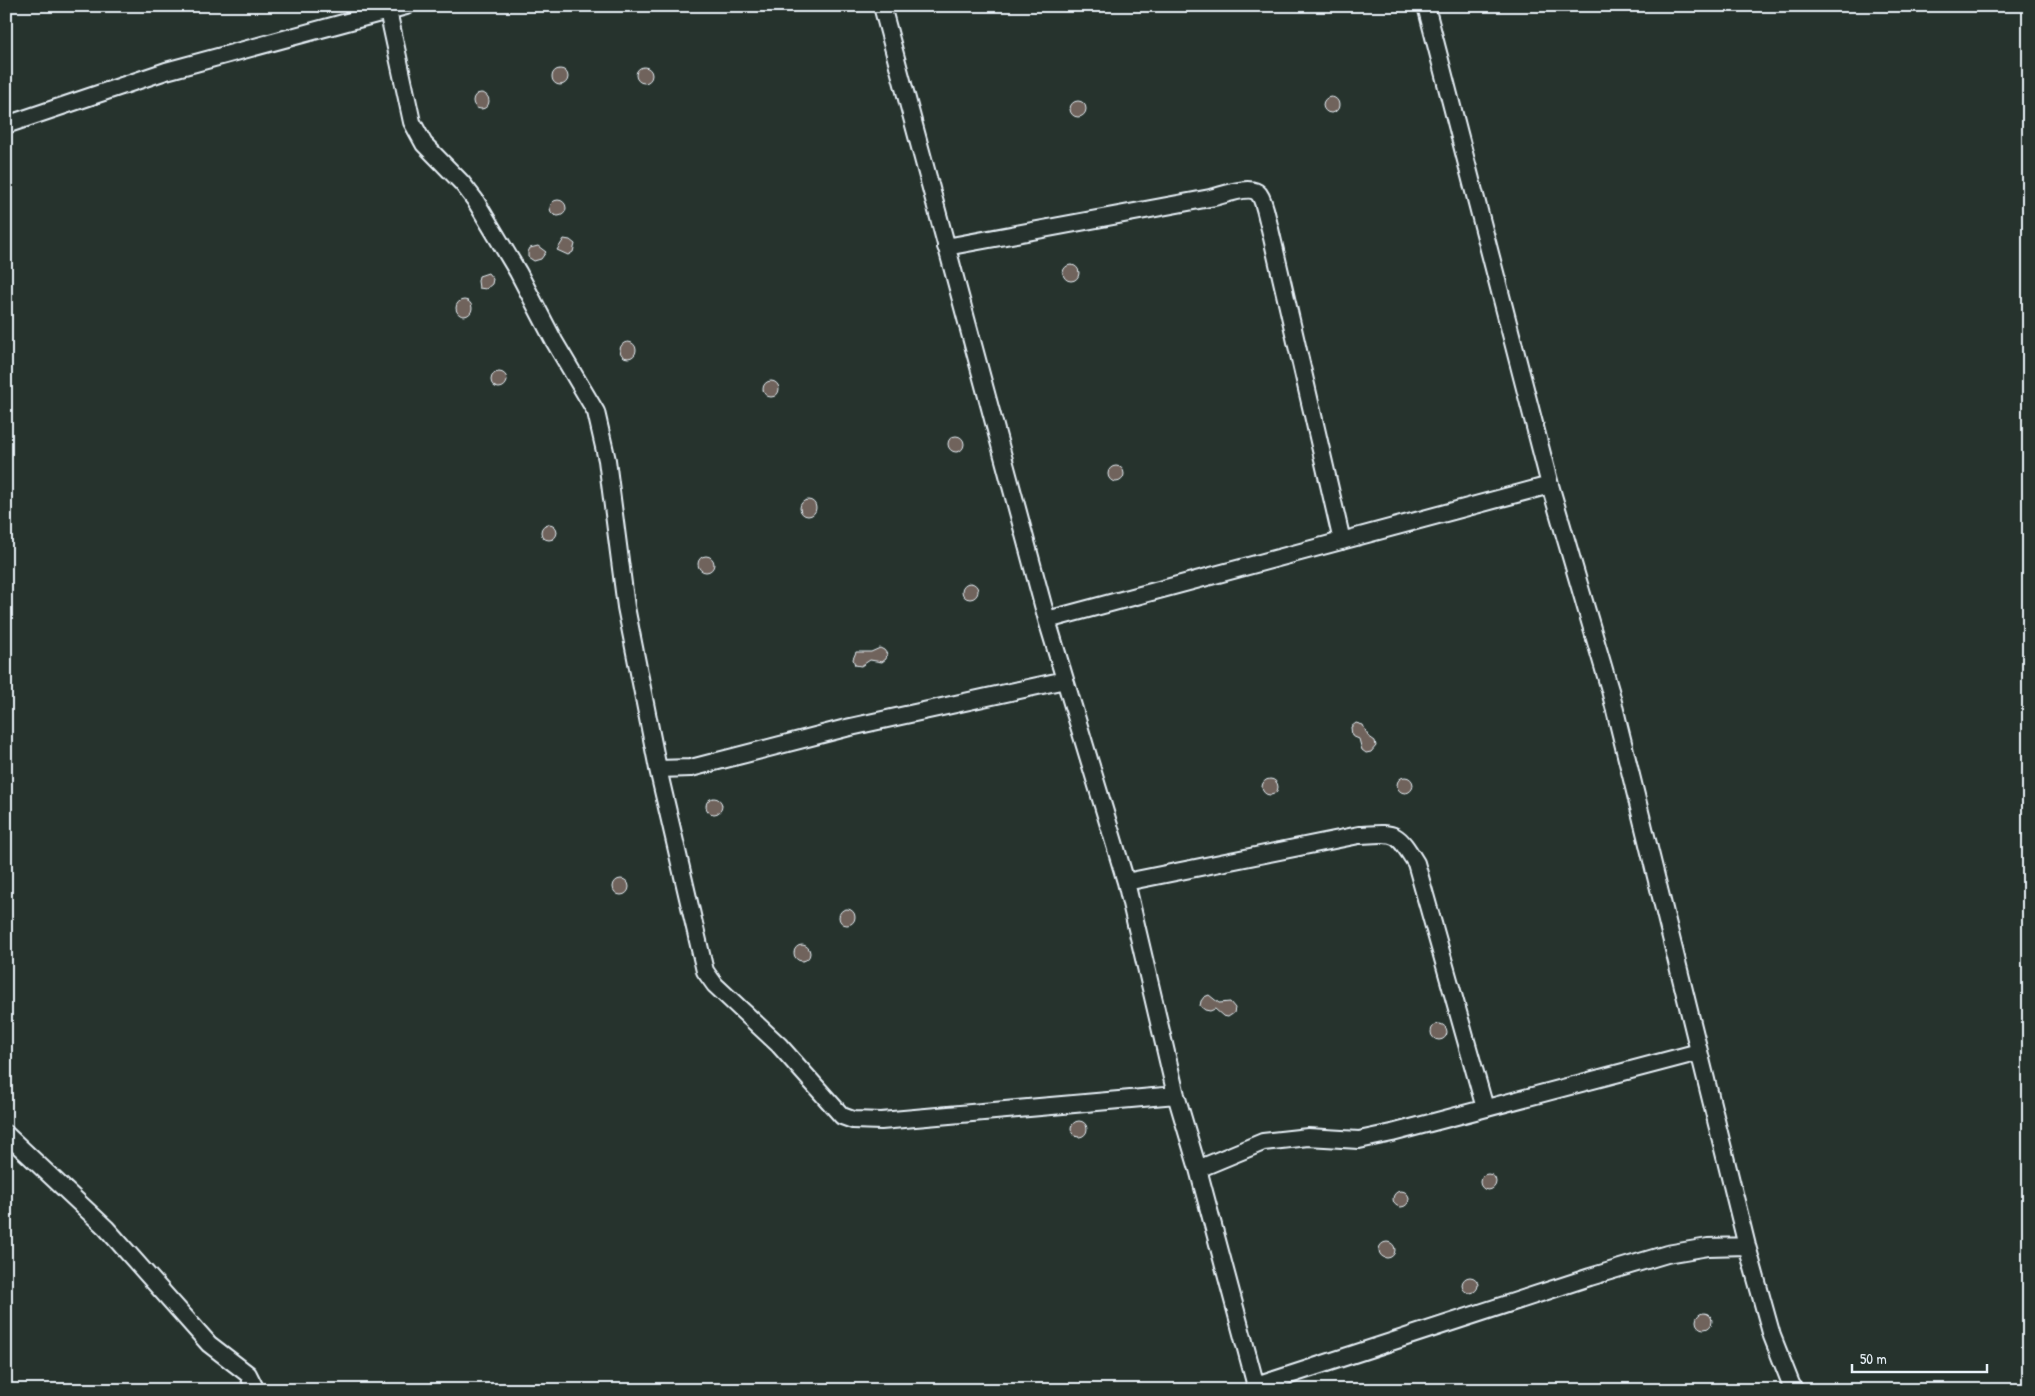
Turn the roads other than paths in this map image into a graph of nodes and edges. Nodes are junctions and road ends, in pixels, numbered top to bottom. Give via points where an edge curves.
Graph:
1 (406, 6) edge
2 (882, 6) edge
3 (1426, 6) edge
4 (387, 9) edge
5 (6, 125) edge
6 (946, 247) junction
7 (1550, 486) junction
8 (1342, 541) junction
9 (1047, 620) junction
10 (1065, 680) junction
11 (658, 769) junction
12 (1126, 882) junction
13 (1699, 1052) junction
14 (1176, 1095) junction
15 (1485, 1108) junction
16 (6, 1134) edge
17 (1198, 1168) junction
18 (1747, 1246) junction
19 (1256, 1388) edge
20 (256, 1390) edge
21 (1795, 1390) edge

1 - 4 street
2 - 6 street
3 - 7 street
4 - 5 street via 166,71
4 - 11 street via 416,130 424,144 475,200 596,412 607,460 626,607
6 - 8 street via 1245,190 1260,195
6 - 9 street
7 - 8 street
7 - 13 street via 1610,690
8 - 9 street
9 - 10 street
10 - 11 street via 846,728 691,768
10 - 12 street
11 - 14 street via 705,971 715,985 779,1045 842,1116 853,1120 881,1121
12 - 14 street
12 - 15 street via 1359,835 1385,833 1400,838 1416,863
13 - 15 street
13 - 18 street
14 - 17 street
15 - 17 street via 1359,1140 1308,1137 1263,1142
16 - 20 street via 106,1228 209,1344 248,1374
17 - 19 street
18 - 19 street via 1708,1247 1667,1254
18 - 21 street via 1772,1336

